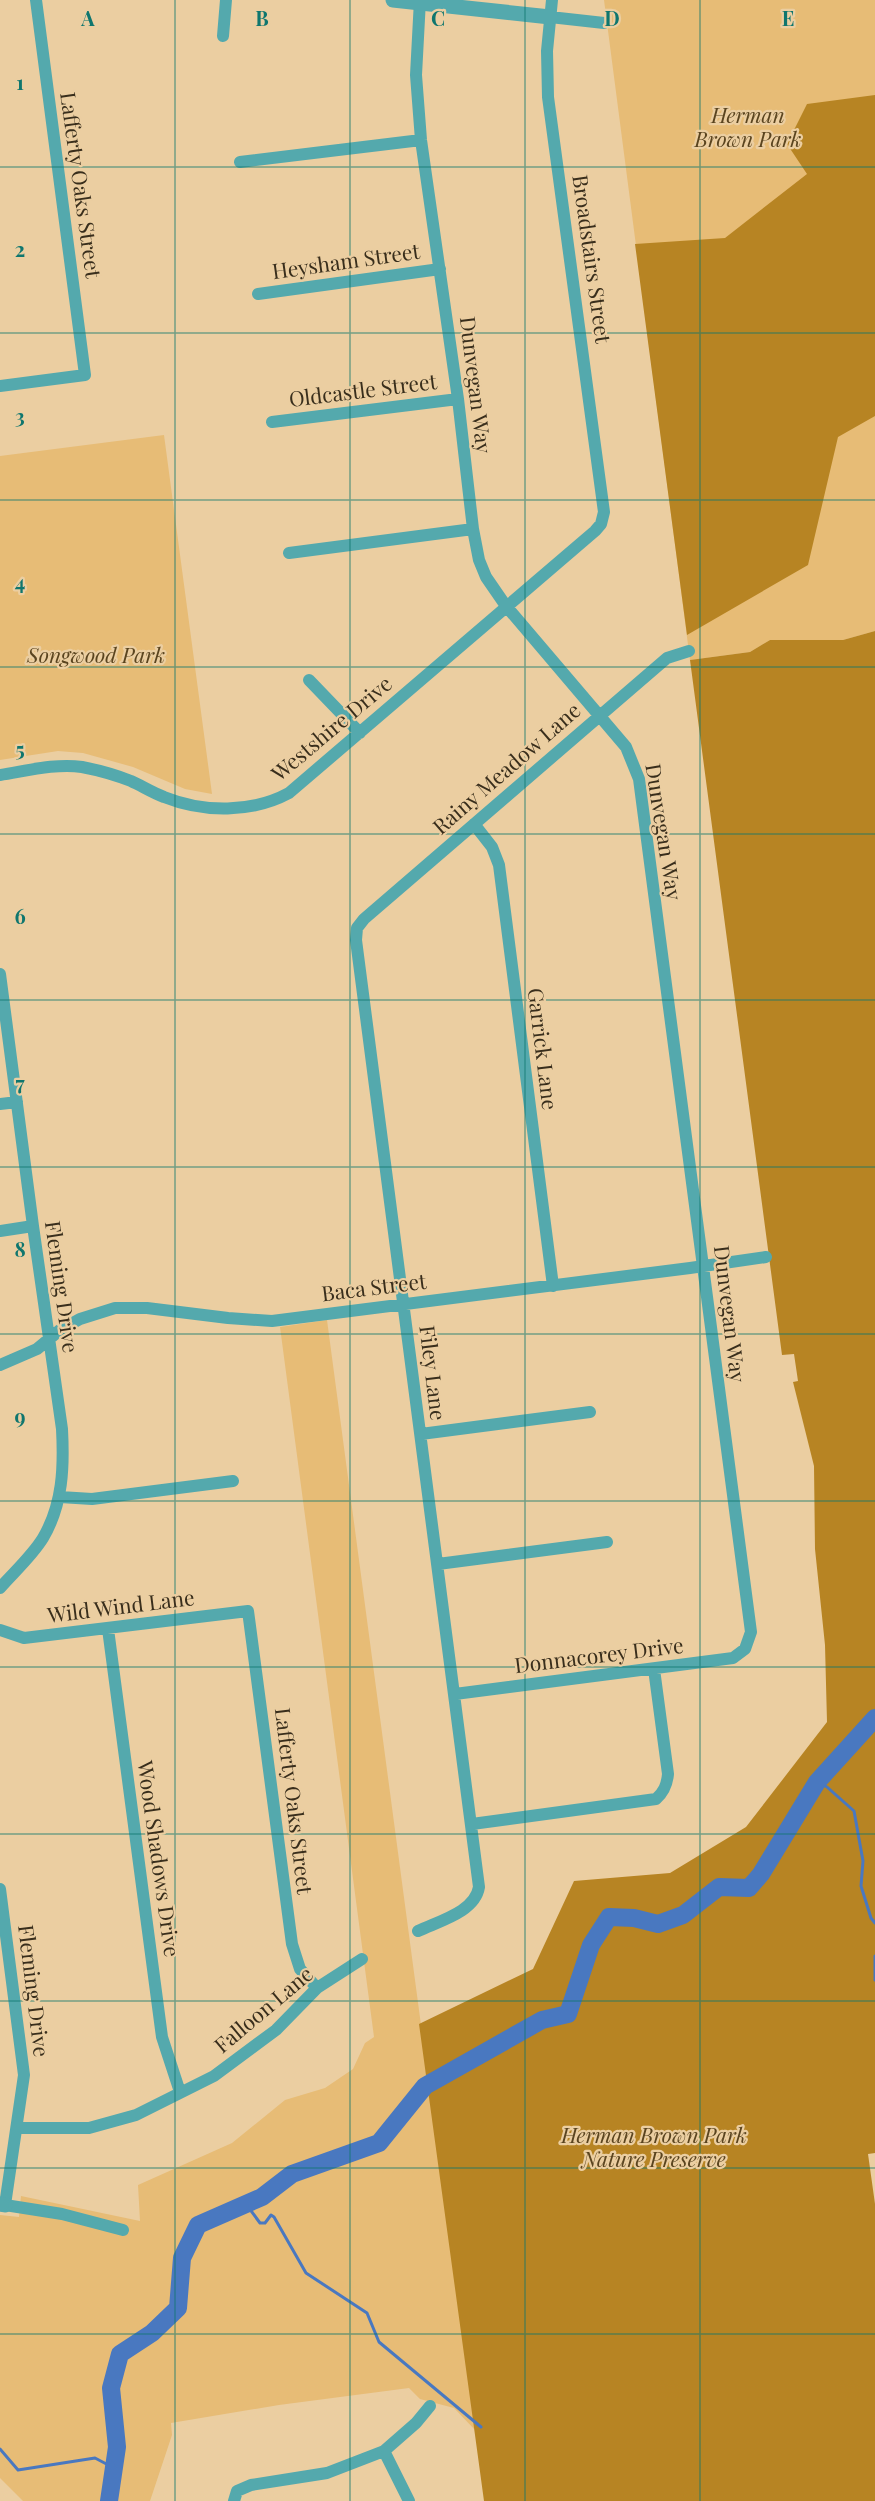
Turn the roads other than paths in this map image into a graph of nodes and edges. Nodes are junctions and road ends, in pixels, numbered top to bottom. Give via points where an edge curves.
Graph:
1 (36, 0) edge
2 (226, 0) edge
3 (393, 0) edge
4 (552, 0) edge
5 (420, 1) edge
6 (550, 16) junction
7 (604, 23) dead end
8 (223, 36) dead end
9 (421, 140) junction
10 (240, 162) dead end
11 (440, 270) junction
12 (258, 294) dead end
13 (0, 386) edge
14 (458, 399) junction
15 (272, 422) dead end
16 (601, 524) joint
17 (473, 529) junction
18 (289, 553) dead end
19 (506, 606) junction
20 (689, 651) dead end
21 (309, 680) dead end
22 (600, 714) junction
23 (360, 733) junction
24 (0, 775) edge
25 (474, 824) junction
26 (357, 927) joint
27 (0, 974) edge
28 (17, 1102) junction
29 (0, 1104) edge
30 (33, 1226) junction
31 (0, 1231) edge
32 (766, 1257) dead end
33 (703, 1267) junction
34 (553, 1286) junction
35 (404, 1304) junction
36 (50, 1339) junction
37 (0, 1365) edge
38 (590, 1412) dead end
39 (421, 1434) junction
40 (233, 1481) dead end
41 (60, 1497) junction
42 (607, 1542) dead end
43 (438, 1564) junction
44 (0, 1588) edge
45 (248, 1611) joint
46 (108, 1629) junction
47 (0, 1630) edge
48 (745, 1649) joint
49 (654, 1669) junction
50 (455, 1694) junction
51 (472, 1824) junction
52 (0, 1889) edge
53 (418, 1930) dead end
54 (362, 1959) dead end
55 (317, 1989) junction
56 (180, 2092) junction
57 (16, 2128) junction
58 (2, 2205) edge
59 (123, 2230) dead end
60 (430, 2406) dead end
61 (384, 2451) junction
62 (234, 2501) edge
63 (409, 2501) edge

1 - 13 street, Lafferty Oaks Street via 85,375
2 - 8 street
3 - 5 street
4 - 6 street, Broadstairs Street
5 - 6 street
5 - 9 street, Dunvegan Way via 416,75
6 - 7 street
6 - 16 street, Broadstairs Street via 548,97 603,500
9 - 10 street
9 - 11 street, Dunvegan Way
11 - 12 street, Heysham Street
11 - 14 street, Dunvegan Way
14 - 15 street, Oldcastle Street
14 - 17 street, Dunvegan Way
16 - 19 street, Westshire Drive
17 - 18 street
17 - 19 street, Dunvegan Way via 486,577
19 - 22 street, Dunvegan Way
19 - 23 street, Westshire Drive
20 - 22 street, Rainy Meadow Lane via 667,658
21 - 23 street
22 - 25 street, Rainy Meadow Lane
22 - 33 street, Dunvegan Way via 626,747 639,779
23 - 24 street, Westshire Drive via 289,793 258,806 212,808 187,804 130,781 80,767
25 - 26 street, Rainy Meadow Lane
25 - 34 street, Garrick Lane via 492,847 499,865
26 - 35 street, Filey Lane
27 - 28 street, Fleming Drive
28 - 29 street
28 - 30 street, Fleming Drive
30 - 31 street
30 - 36 street, Fleming Drive
32 - 33 street, Baca Street
33 - 34 street, Baca Street
33 - 48 street, Dunvegan Way via 751,1632
34 - 35 street, Baca Street
35 - 36 street, Baca Street via 272,1321 140,1307 115,1308 80,1319
35 - 39 street, Filey Lane
36 - 37 street, Baca Street
36 - 41 street, Fleming Drive via 62,1429
38 - 39 street
39 - 43 street, Filey Lane
40 - 41 street via 92,1499
41 - 44 street, Fleming Drive via 43,1538
42 - 43 street
43 - 50 street, Filey Lane
45 - 46 street, Wild Wind Lane
45 - 55 street, Lafferty Oaks Street via 292,1944 300,1969
46 - 47 street, Wild Wind Lane via 24,1638
46 - 56 street, Wood Shadows Drive via 162,2037
48 - 49 street, Donnacorey Drive via 734,1658
49 - 50 street, Donnacorey Drive
49 - 51 street via 668,1774 667,1785 656,1799
50 - 51 street, Filey Lane
51 - 53 street, Filey Lane via 478,1895 469,1906
52 - 57 street, Fleming Drive via 24,2075
54 - 55 street, Falloon Lane
55 - 56 street, Falloon Lane via 276,2030 214,2076
56 - 57 street, Falloon Lane via 136,2115 89,2128
57 - 58 street, Fleming Drive
58 - 59 street via 62,2214
60 - 61 street
61 - 62 street via 327,2473 251,2485 237,2491
61 - 63 street

